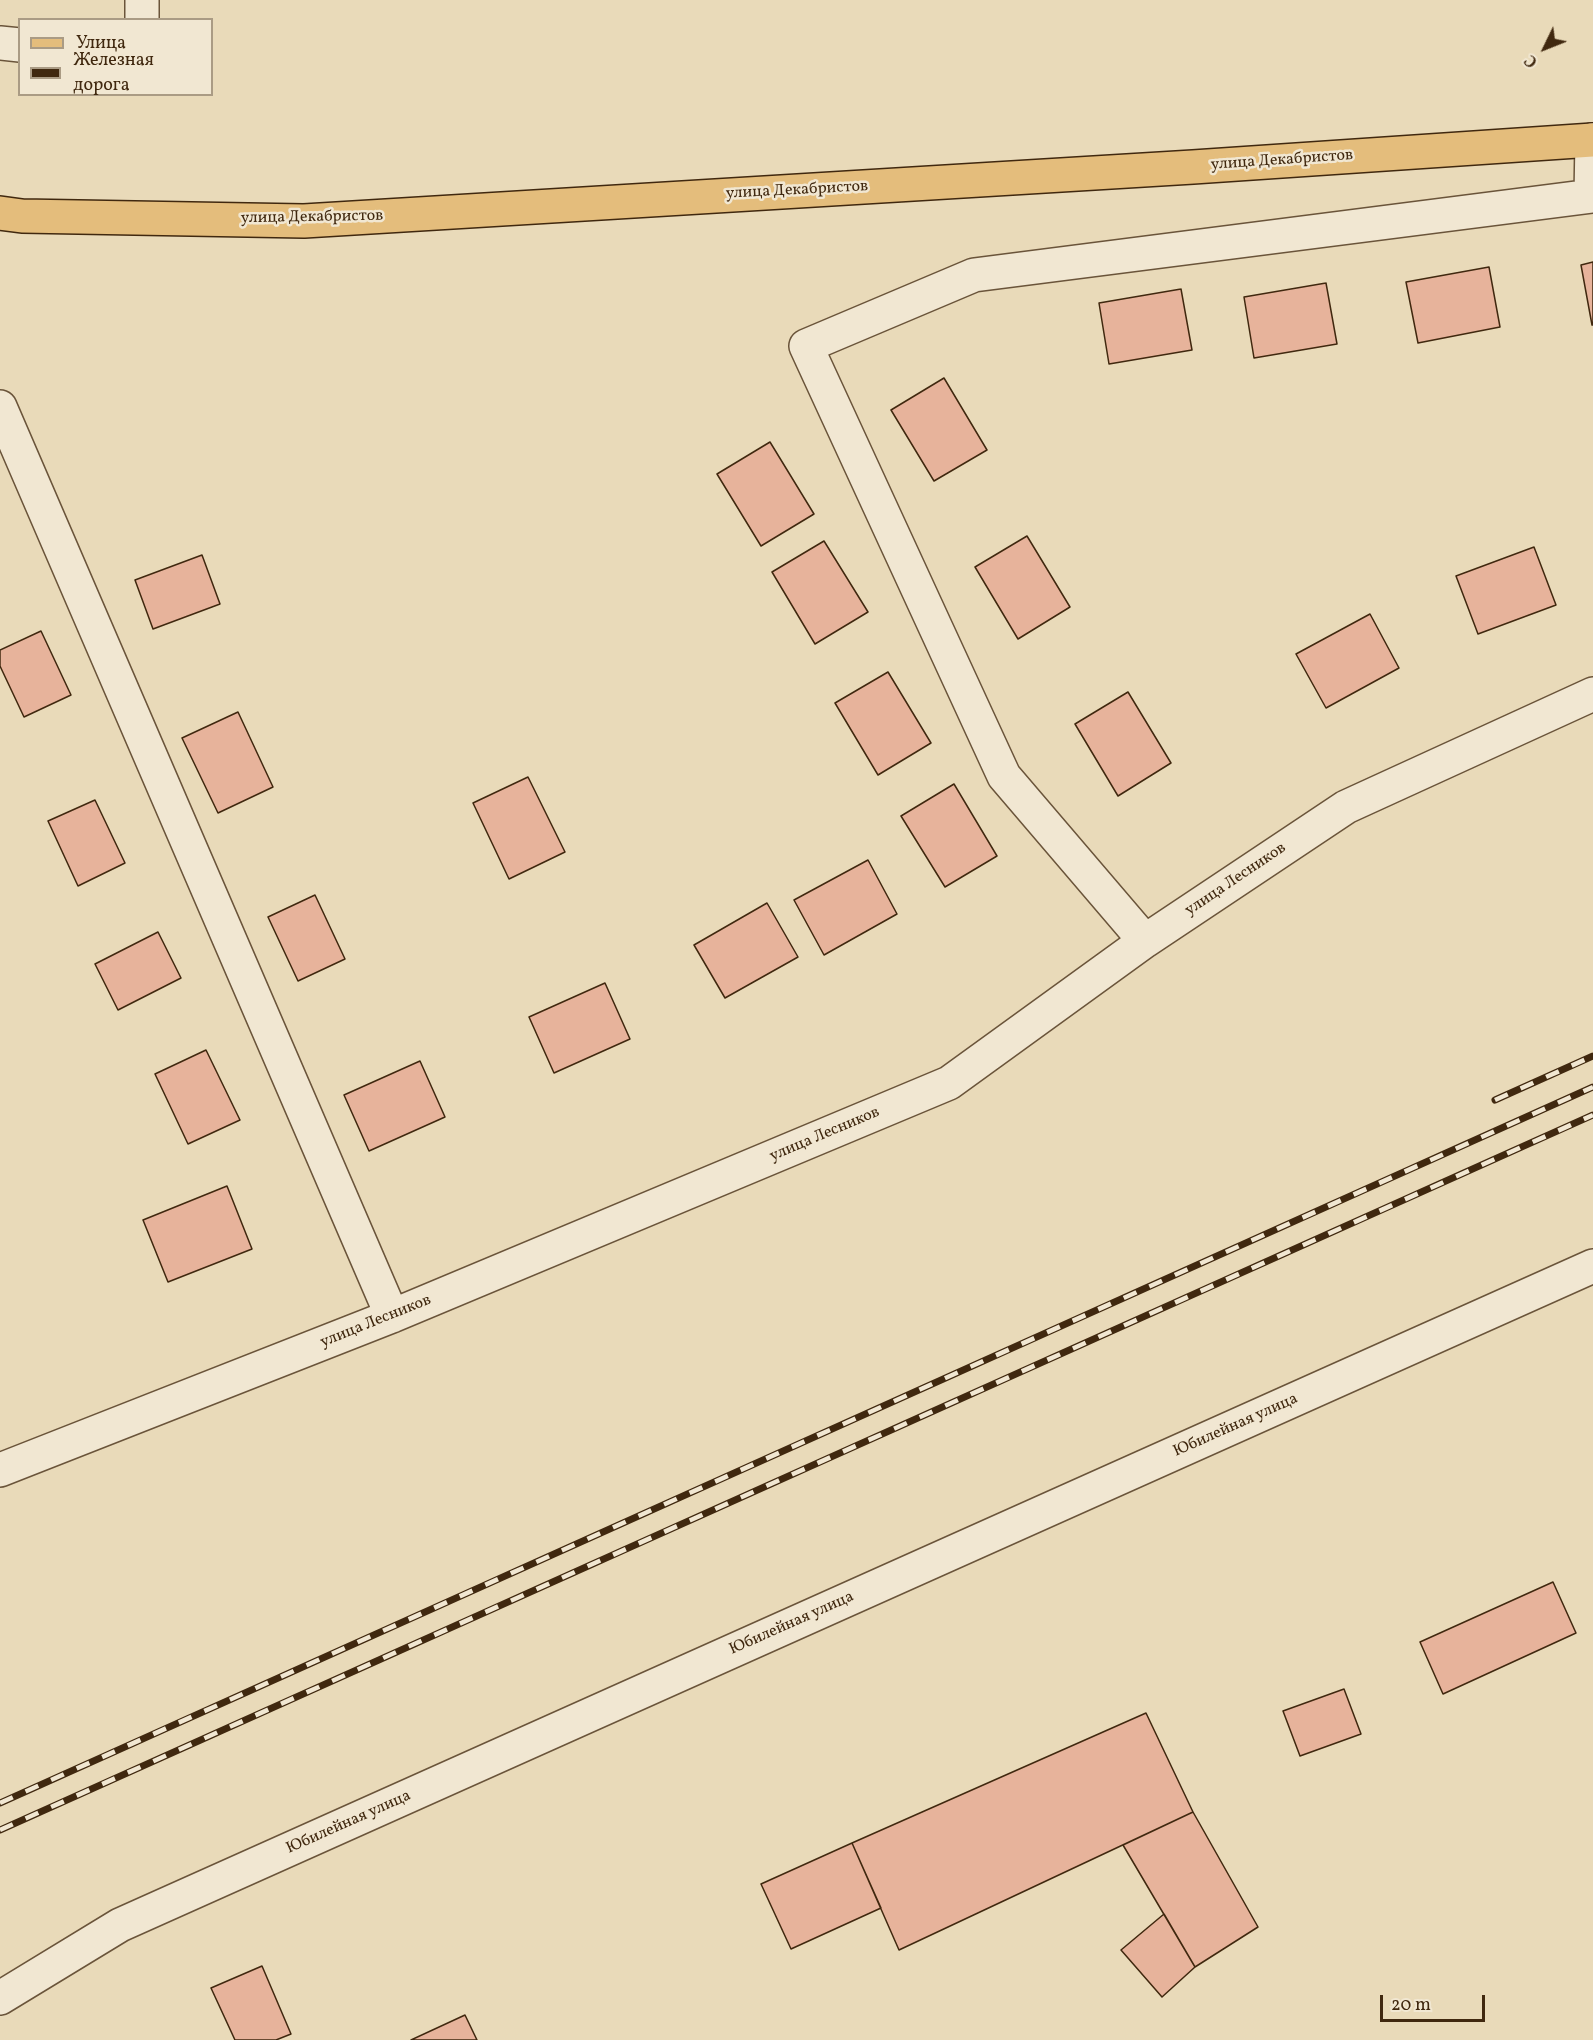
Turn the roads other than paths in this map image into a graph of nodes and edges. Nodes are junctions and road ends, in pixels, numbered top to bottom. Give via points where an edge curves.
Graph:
1 (142, 0) edge
2 (142, 18) edge
3 (0, 43) edge
4 (18, 45) edge
5 (1593, 140) edge
6 (0, 213) edge
7 (0, 407) edge
8 (1593, 694) edge
9 (1144, 941) junction
10 (1593, 1266) edge
11 (392, 1316) junction
12 (0, 1470) edge
13 (0, 1998) edge

1 - 2 street
3 - 4 street
5 - 6 main road, улица Декабристов via 304,221
5 - 9 street via 1591,196 974,275 806,346 1004,776
7 - 11 street
8 - 9 street, улица Лесников via 1346,807
9 - 11 street, улица Лесников via 949,1083
10 - 13 street, Юбилейная улица via 120,1925
11 - 12 street, улица Лесников

